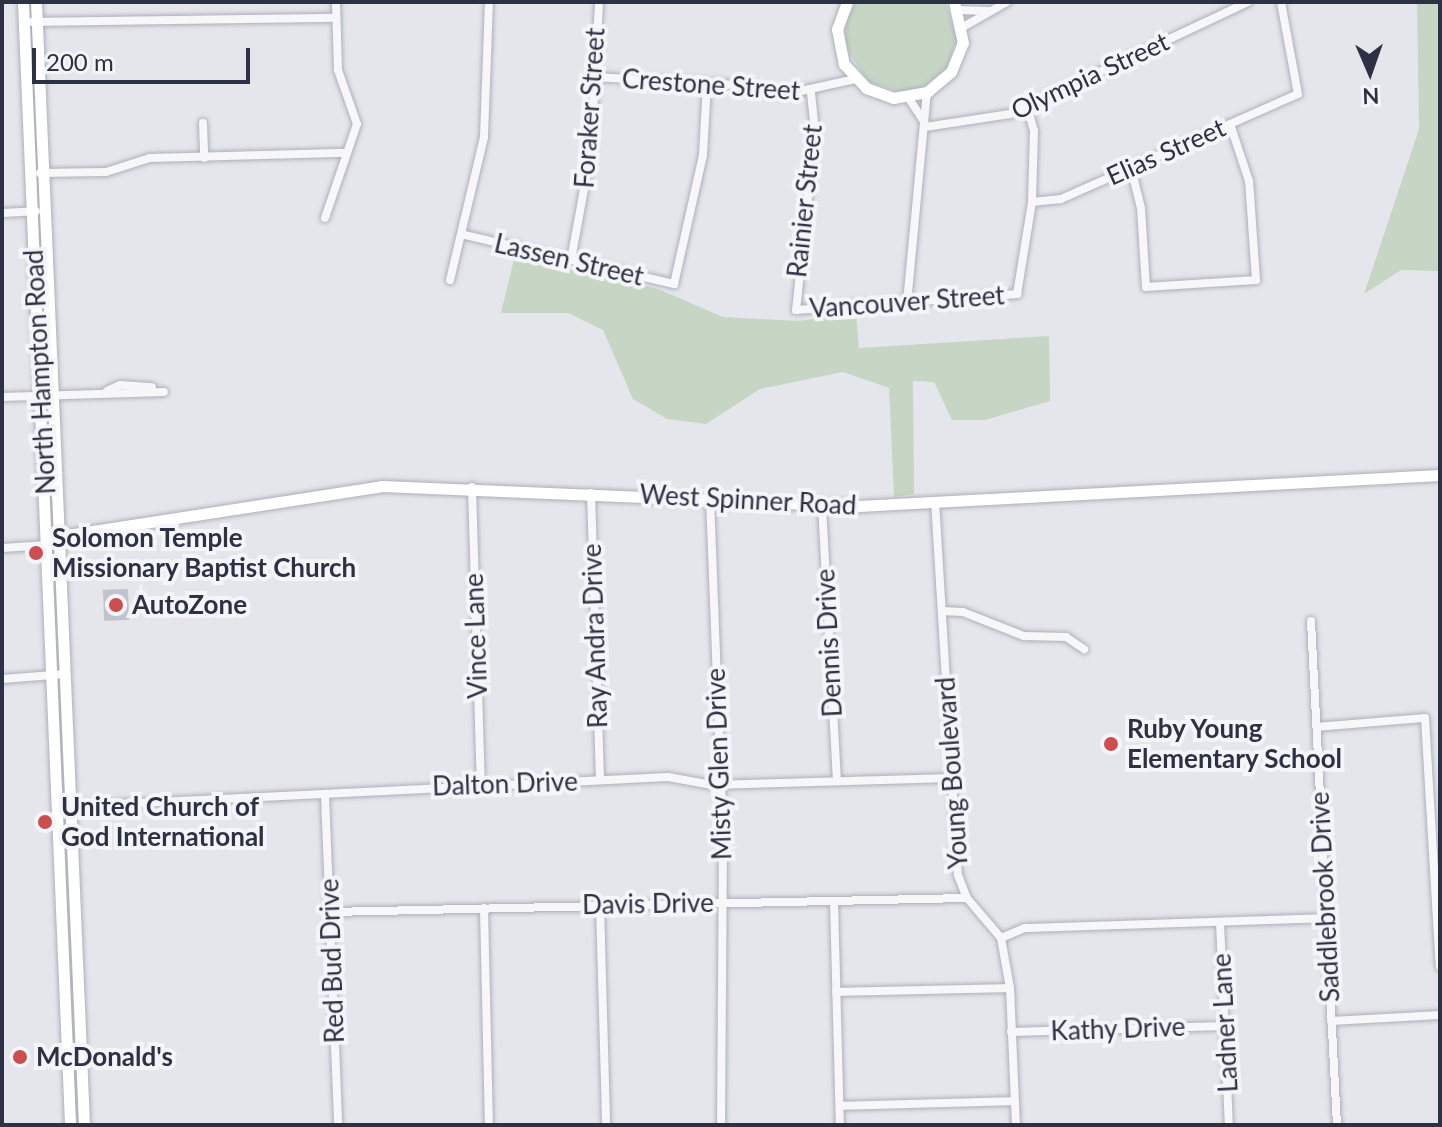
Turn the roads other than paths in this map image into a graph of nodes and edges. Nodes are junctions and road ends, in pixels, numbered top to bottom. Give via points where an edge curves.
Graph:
1 (23, 2) edge
2 (36, 2) edge
3 (336, 2) edge
4 (489, 2) edge
5 (599, 2) edge
6 (1007, 2) edge
7 (1248, 2) edge
8 (1281, 2) edge
9 (844, 5) edge
10 (956, 6) edge
11 (989, 11) junction
12 (335, 18) junction
13 (24, 20) junction
14 (37, 23) junction
15 (963, 27) junction
16 (844, 64) junction
17 (32, 67) junction
18 (594, 77) junction
19 (855, 79) junction
20 (707, 84) junction
21 (826, 86) junction
22 (927, 92) junction
23 (811, 93) junction
24 (908, 97) junction
25 (1027, 107) junction
26 (203, 123) dead end
27 (1230, 124) junction
28 (925, 127) junction
29 (347, 153) junction
30 (204, 158) junction
31 (1131, 168) junction
32 (37, 173) junction
33 (1032, 202) junction
34 (39, 211) junction
35 (2, 213) edge
36 (325, 218) dead end
37 (465, 235) junction
38 (571, 260) junction
39 (450, 280) dead end
40 (907, 303) junction
41 (796, 310) joint
42 (164, 390) dead end
43 (54, 395) junction
44 (40, 396) junction
45 (2, 397) edge
46 (48, 418) junction
47 (1440, 475) edge
48 (472, 487) junction
49 (591, 492) junction
50 (710, 498) junction
51 (935, 501) junction
52 (822, 505) junction
53 (60, 536) junction
54 (48, 545) junction
55 (2, 548) edge
56 (942, 611) junction
57 (1311, 621) dead end
58 (1084, 649) dead end
59 (60, 675) junction
60 (2, 679) edge
61 (1317, 727) junction
62 (951, 778) junction
63 (600, 780) junction
64 (837, 781) junction
65 (481, 784) junction
66 (720, 785) junction
67 (325, 796) junction
68 (66, 807) junction
69 (967, 898) junction
70 (834, 901) junction
71 (722, 903) junction
72 (600, 905) junction
73 (484, 908) junction
74 (330, 912) junction
75 (1326, 918) junction
76 (1220, 922) junction
77 (1001, 938) junction
78 (1440, 967) edge
79 (1010, 988) junction
80 (836, 992) junction
81 (1440, 1015) edge
82 (1331, 1021) junction
83 (1225, 1026) junction
84 (67, 1029) junction
85 (80, 1029) junction
86 (1011, 1032) junction
87 (1014, 1101) junction
88 (840, 1106) junction
89 (70, 1125) edge
90 (84, 1125) edge
91 (338, 1125) edge
92 (489, 1125) edge
93 (606, 1125) edge
94 (721, 1125) edge
95 (840, 1125) edge
96 (1016, 1125) edge
97 (1229, 1125) edge
98 (1337, 1125) edge

1 - 13 main road, North Hampton Road
2 - 14 main road, North Hampton Road
3 - 12 street
4 - 37 street via 484,137
5 - 18 street, Foraker Street
6 - 11 street
7 - 25 street, Olympia Street
8 - 27 street, Elias Street via 1298,94
9 - 16 main road via 837,29
10 - 11 street
10 - 15 main road
11 - 15 street
12 - 14 street
12 - 29 street via 338,70 357,124
13 - 14 street
13 - 17 main road, North Hampton Road
14 - 17 main road, North Hampton Road
15 - 22 main road via 951,72
16 - 19 main road
16 - 21 street, Crestone Street
17 - 32 main road, North Hampton Road
18 - 20 street, Crestone Street
18 - 38 street, Foraker Street via 588,173
19 - 21 street, Crestone Street
19 - 24 main road via 879,94
20 - 23 street, Crestone Street
20 - 38 street, Lassen Street via 703,155 674,284
21 - 23 street, Crestone Street
22 - 24 main road
22 - 28 street
23 - 41 street, Rainier Street via 815,130
24 - 28 street
25 - 28 street, Olympia Street via 990,121
25 - 33 street via 1034,131
26 - 30 street
27 - 31 street, Elias Street
27 - 31 street via 1249,181 1256,280 1146,287 1140,198
28 - 40 street
29 - 30 street
29 - 36 street
30 - 32 street via 150,158 106,172
31 - 33 street, Elias Street via 1061,199
32 - 34 main road, North Hampton Road
33 - 40 street, Vancouver Street via 1017,294
34 - 35 street
34 - 43 main road, North Hampton Road
34 - 44 main road, North Hampton Road
37 - 38 street, Lassen Street
37 - 39 street
40 - 41 street, Vancouver Street
42 - 43 street via 120,385
43 - 44 street
43 - 46 main road, North Hampton Road
44 - 45 street
44 - 46 main road, North Hampton Road
46 - 53 main road, North Hampton Road
46 - 54 main road, North Hampton Road
47 - 51 main road, West Spinner Road
48 - 49 main road, West Spinner Road
48 - 53 main road, West Spinner Road via 382,486
48 - 65 street, Vince Lane
49 - 50 main road, West Spinner Road
49 - 63 street, Ray Andra Drive
50 - 52 main road, West Spinner Road
50 - 66 street, Misty Glen Drive
51 - 52 main road, West Spinner Road
51 - 56 street, Young Boulevard
52 - 64 street, Dennis Drive
53 - 54 street
53 - 59 main road, North Hampton Road
54 - 55 street
54 - 59 main road, North Hampton Road
56 - 58 street via 1024,636 1066,637
56 - 62 street, Young Boulevard
57 - 61 street, Saddlebrook Drive
59 - 60 street
59 - 68 main road, North Hampton Road
61 - 75 street, Saddlebrook Drive
61 - 78 street via 1425,718
62 - 64 street, Dalton Drive
62 - 69 street, Young Boulevard via 958,875
63 - 65 street, Dalton Drive
63 - 66 street, Dalton Drive via 668,777
64 - 66 street, Dalton Drive
65 - 67 street, Dalton Drive
66 - 71 street, Misty Glen Drive
67 - 68 street, Dalton Drive
67 - 74 street, Red Bud Drive
68 - 84 main road, North Hampton Road
68 - 85 main road, North Hampton Road
69 - 70 street, Davis Drive
69 - 77 street, Young Boulevard
70 - 71 street, Davis Drive
70 - 80 street
71 - 72 street, Davis Drive
71 - 94 street, Misty Glen Drive
72 - 73 street, Davis Drive
72 - 93 street
73 - 74 street, Davis Drive
73 - 92 street
74 - 91 street, Red Bud Drive
75 - 76 street
75 - 82 street, Saddlebrook Drive
76 - 77 street via 1025,928
76 - 83 street, Ladner Lane
77 - 79 street
79 - 80 street
79 - 86 street
80 - 88 street
81 - 82 street
82 - 98 street, Saddlebrook Drive
83 - 86 street, Kathy Drive
83 - 97 street, Ladner Lane
84 - 85 main road
84 - 89 main road, North Hampton Road
85 - 90 main road, North Hampton Road
86 - 87 street
87 - 88 street
87 - 96 street
88 - 95 street

